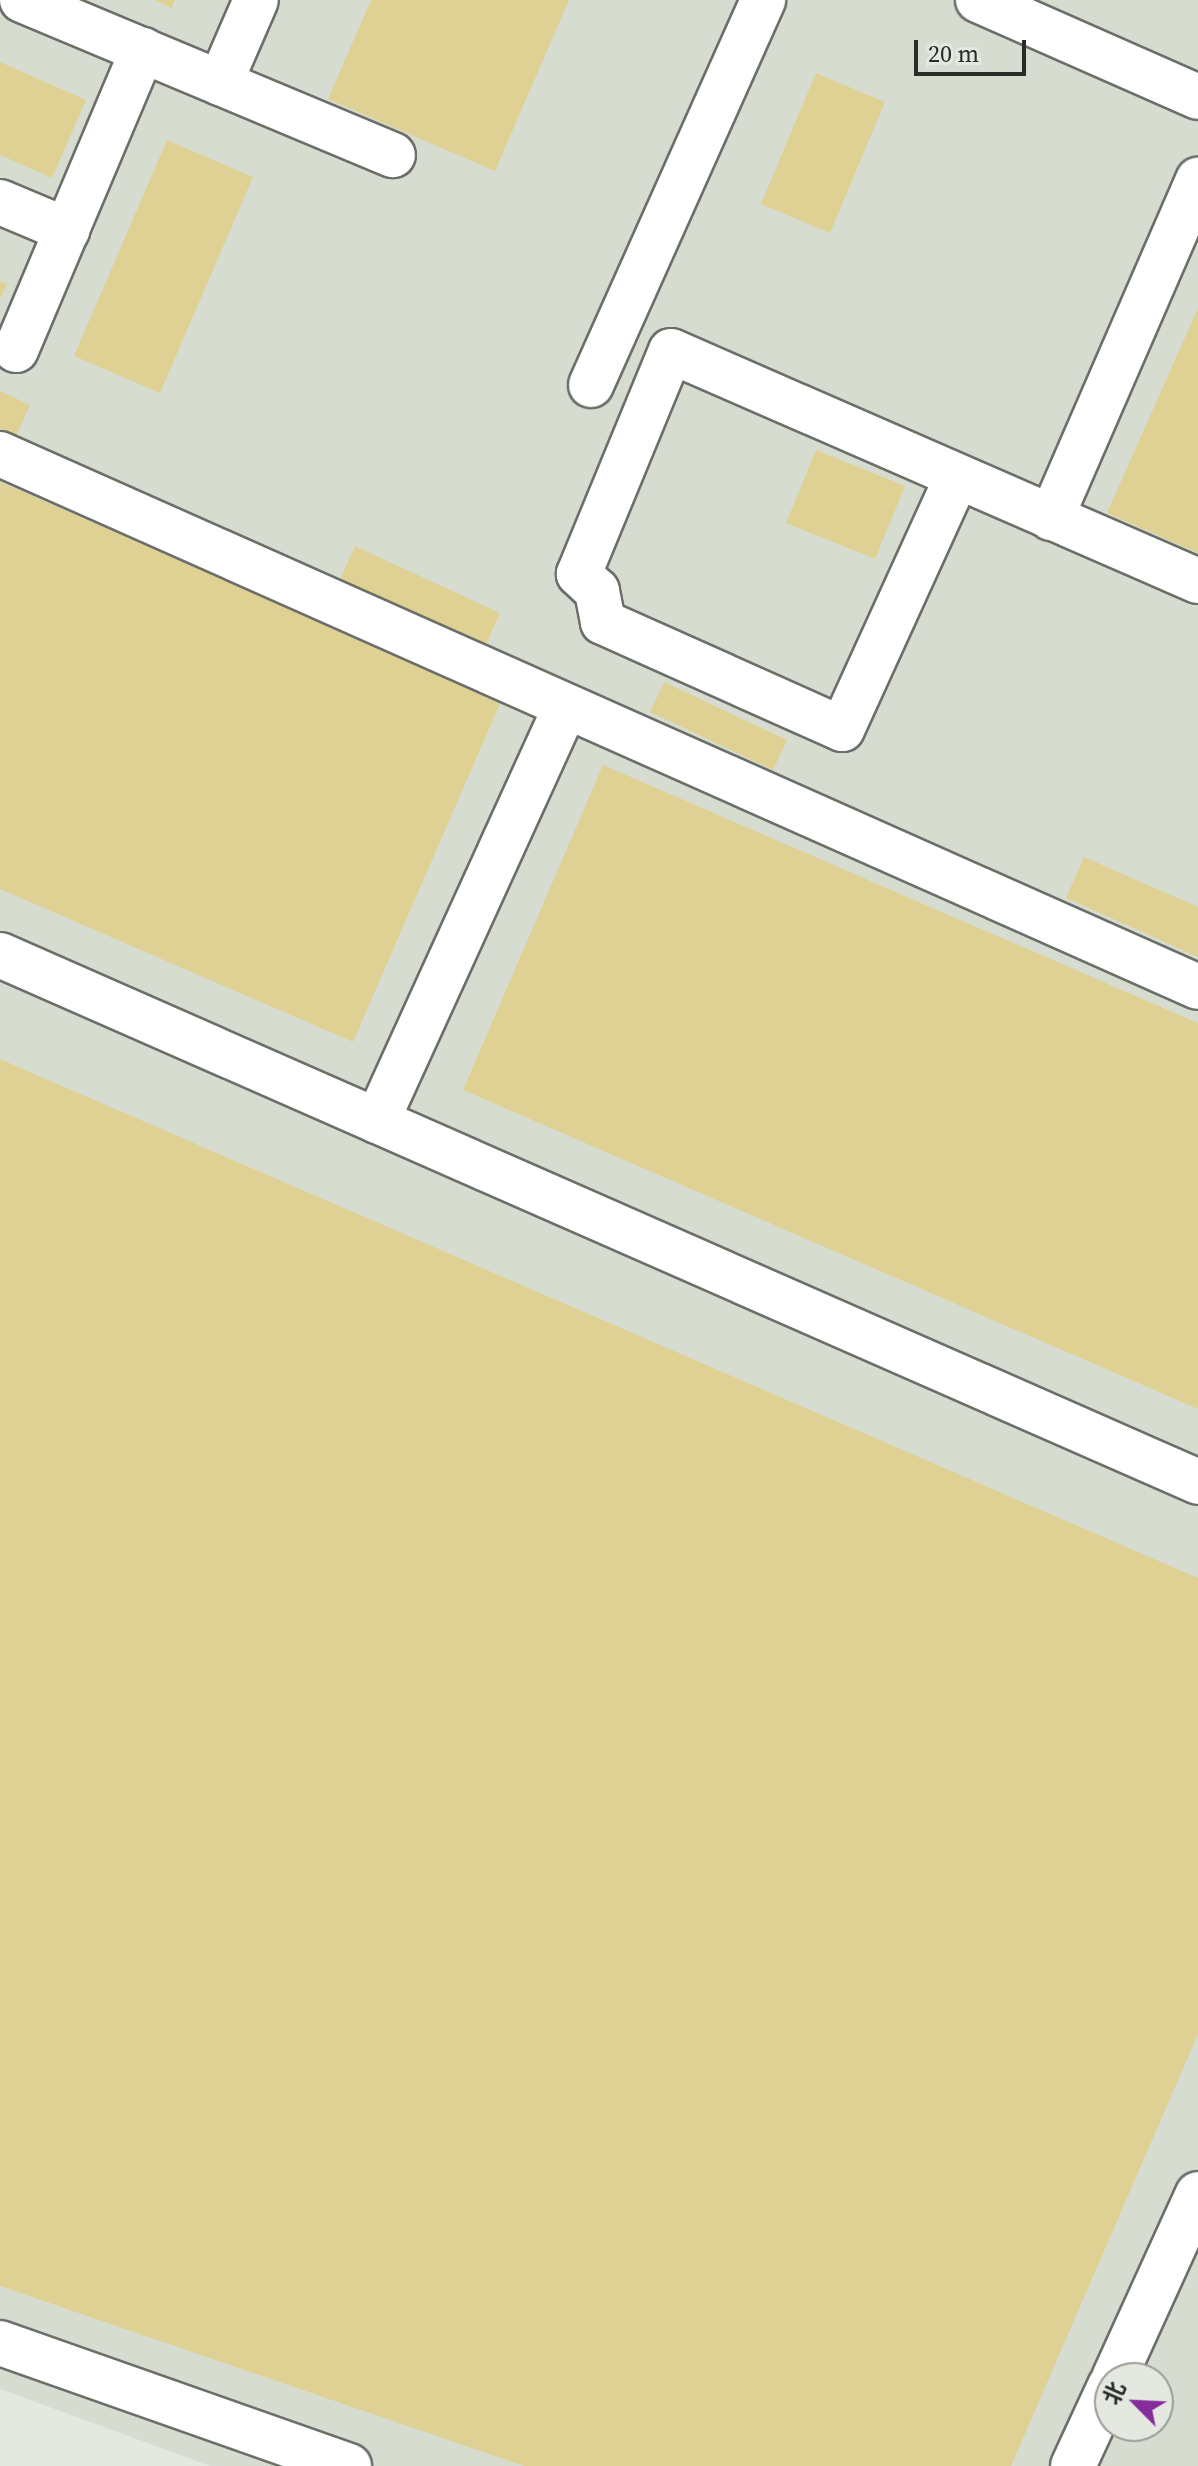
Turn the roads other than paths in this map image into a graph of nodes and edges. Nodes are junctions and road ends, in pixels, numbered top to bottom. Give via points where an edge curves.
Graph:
1 (22, 0) edge
2 (256, 0) edge
3 (763, 0) edge
4 (978, 0) edge
5 (143, 50) junction
6 (220, 83) junction
7 (1196, 89) edge
8 (393, 155) dead end
9 (1198, 180) edge
10 (0, 202) edge
11 (67, 230) junction
12 (16, 350) dead end
13 (591, 385) dead end
14 (0, 454) edge
15 (957, 477) junction
16 (1051, 518) junction
17 (1198, 581) edge
18 (566, 707) junction
19 (0, 955) edge
20 (1198, 987) edge
21 (377, 1121) junction
22 (1198, 1482) edge
23 (1198, 2194) edge
24 (0, 2343) edge
25 (1121, 2362) edge
26 (1094, 2421) edge
27 (349, 2466) edge
28 (1073, 2466) edge

1 - 5 lane
2 - 6 lane
3 - 13 lane
4 - 7 lane
5 - 6 lane
5 - 11 lane
6 - 8 lane
9 - 16 lane
10 - 11 lane
11 - 12 lane
14 - 18 lane
15 - 15 lane via 842,729 603,622 597,591 579,574 671,351
15 - 16 lane
16 - 17 lane
18 - 20 lane
18 - 21 lane
19 - 21 lane
21 - 22 lane
23 - 25 lane
24 - 27 lane
26 - 28 lane

